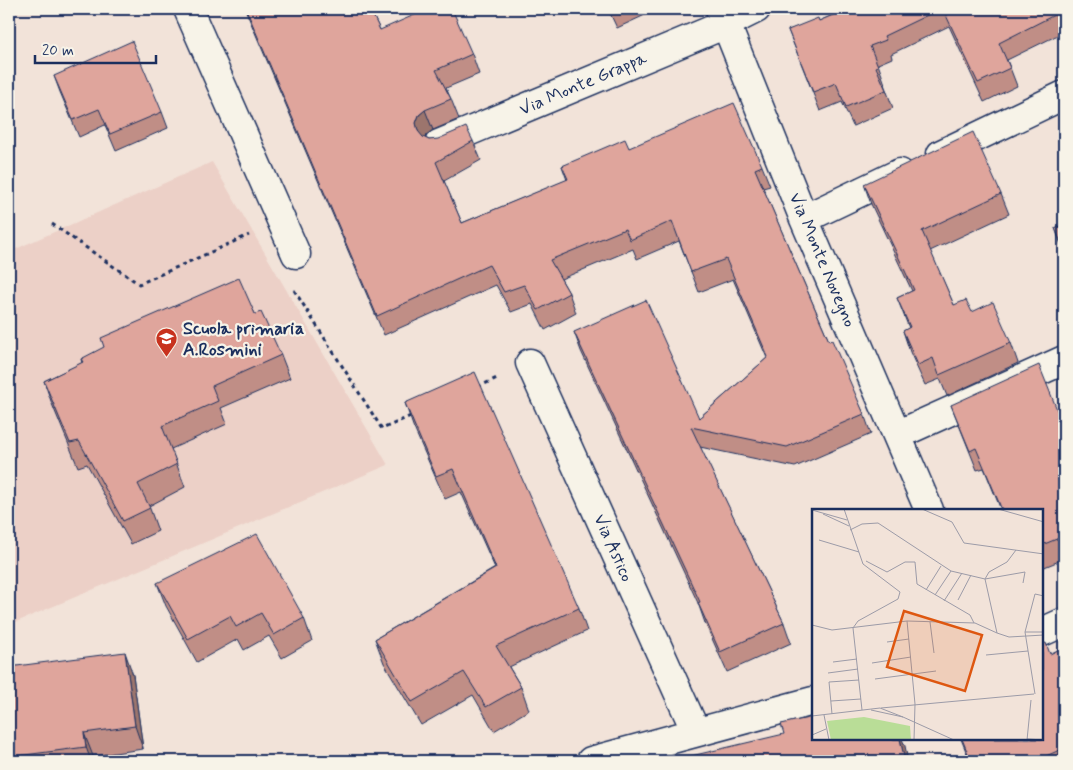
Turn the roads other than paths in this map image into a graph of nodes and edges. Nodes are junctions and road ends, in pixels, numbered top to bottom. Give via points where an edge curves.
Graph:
1 (188, 9) edge
2 (756, 9) edge
3 (723, 16) edge
4 (1064, 95) edge
5 (439, 144) edge
6 (804, 219) junction
7 (296, 254) dead end
8 (1064, 360) edge
9 (530, 364) road end
10 (897, 435) junction
11 (929, 509) edge
12 (1064, 622) edge
13 (1043, 632) edge
14 (812, 701) edge
15 (696, 732) junction
16 (591, 761) edge

1 - 7 street
2 - 3 street, Via Monte Grappa
3 - 5 street, Via Monte Grappa
3 - 6 street, Via Monte Novegno
4 - 6 street
6 - 10 street, Via Monte Novegno
8 - 10 street
9 - 15 street, Via Astico
10 - 11 street, Via Monte Novegno
12 - 13 street
14 - 15 street
15 - 16 street

